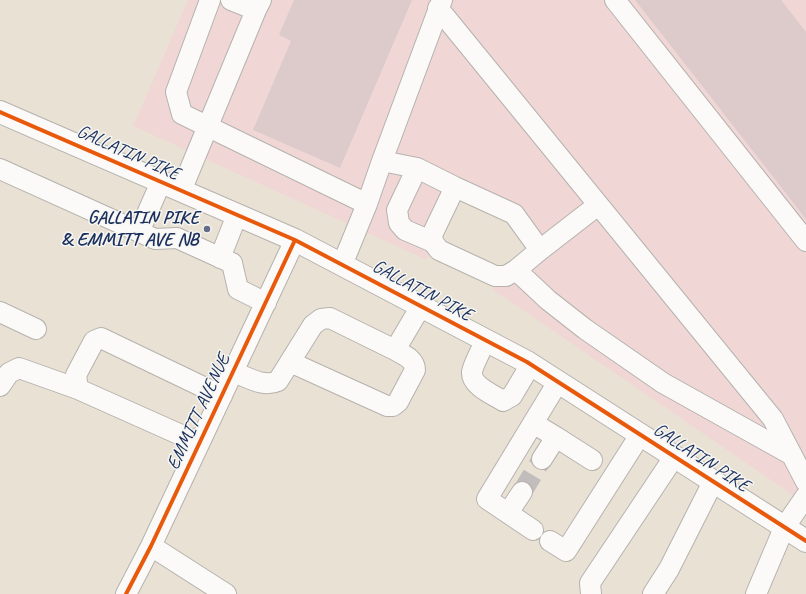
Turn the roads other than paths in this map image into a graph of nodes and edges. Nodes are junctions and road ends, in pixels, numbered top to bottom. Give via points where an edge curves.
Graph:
1 (210, 0) edge
2 (231, 0) edge
3 (615, 0) edge
4 (440, 4) edge
5 (258, 5) edge
6 (0, 112) edge
7 (208, 126) junction
8 (382, 161) junction
9 (0, 168) edge
10 (417, 168) junction
11 (161, 182) junction
12 (455, 187) junction
13 (181, 191) junction
14 (367, 204) junction
15 (598, 204) junction
16 (237, 215) junction
17 (139, 232) junction
18 (295, 240) junction
19 (806, 241) edge
20 (433, 242) junction
21 (540, 250) junction
22 (220, 258) junction
23 (342, 265) junction
24 (516, 270) junction
25 (266, 303) junction
26 (421, 306) junction
27 (0, 312) edge
28 (36, 329) dead end
29 (486, 340) junction
30 (395, 350) junction
31 (290, 362) junction
32 (531, 364) junction
33 (233, 372) junction
34 (558, 382) junction
35 (0, 386) edge
36 (78, 388) junction
37 (222, 396) junction
38 (533, 423) junction
39 (640, 435) junction
40 (556, 437) junction
41 (200, 443) junction
42 (792, 455) junction
43 (674, 457) junction
44 (542, 460) tunnel mouth
45 (592, 460) dead end
46 (714, 482) junction
47 (806, 482) edge
48 (522, 492) tunnel mouth
49 (806, 496) edge
50 (508, 513) junction
51 (784, 528) junction
52 (532, 530) dead end
53 (550, 541) dead end
54 (806, 541) edge
55 (151, 546) junction
56 (126, 594) edge
57 (226, 594) edge
58 (591, 594) edge
59 (653, 594) edge
60 (756, 594) edge

1 - 7 street via 176,92 182,114
2 - 5 street
3 - 19 street
4 - 8 street
4 - 15 street
5 - 7 street
6 - 11 main road, GALLATIN PIKE
7 - 13 street
7 - 14 street
8 - 10 street
8 - 14 street
9 - 17 street
10 - 12 street
10 - 20 street via 397,210 399,223 405,230
11 - 13 main road, GALLATIN PIKE
11 - 17 street
12 - 20 street via 432,236
12 - 21 street via 514,214
13 - 16 main road, GALLATIN PIKE
14 - 23 street
15 - 21 street
15 - 42 street via 773,419
16 - 18 main road, GALLATIN PIKE
16 - 22 street
17 - 22 street via 155,239 177,238
18 - 23 main road, GALLATIN PIKE
18 - 25 street, EMMITT AVENUE
20 - 24 street via 439,250 496,276 506,276
21 - 24 street
22 - 25 street via 232,263 238,289
23 - 26 main road, GALLATIN PIKE
24 - 42 street via 548,300 585,329 663,383
25 - 33 street, EMMITT AVENUE
26 - 29 main road, GALLATIN PIKE
26 - 30 street
27 - 28 street
29 - 32 main road, GALLATIN PIKE
29 - 32 street via 472,372 474,379 482,389 504,401 512,396
30 - 31 street via 330,318 321,319 313,325
30 - 31 street via 411,359 415,370 398,402 393,406 387,406
31 - 33 street via 278,381 272,384 264,384
32 - 34 main road, GALLATIN PIKE
33 - 37 street, EMMITT AVENUE
34 - 38 street
34 - 39 main road, GALLATIN PIKE
35 - 36 street via 9,373 19,368
36 - 37 street via 76,375 94,341 102,338
36 - 41 street
37 - 41 street, EMMITT AVENUE
38 - 40 street
38 - 50 street via 487,500
39 - 43 main road, GALLATIN PIKE
39 - 53 street via 566,551
40 - 44 street
40 - 45 street
41 - 55 street, EMMITT AVENUE
42 - 47 street
43 - 46 main road, GALLATIN PIKE
43 - 58 street via 590,583
46 - 51 main road, GALLATIN PIKE
46 - 59 street via 669,569
48 - 50 street
49 - 51 street
50 - 52 street
51 - 54 main road, GALLATIN PIKE
51 - 60 street
55 - 56 street, EMMITT AVENUE
55 - 57 street

